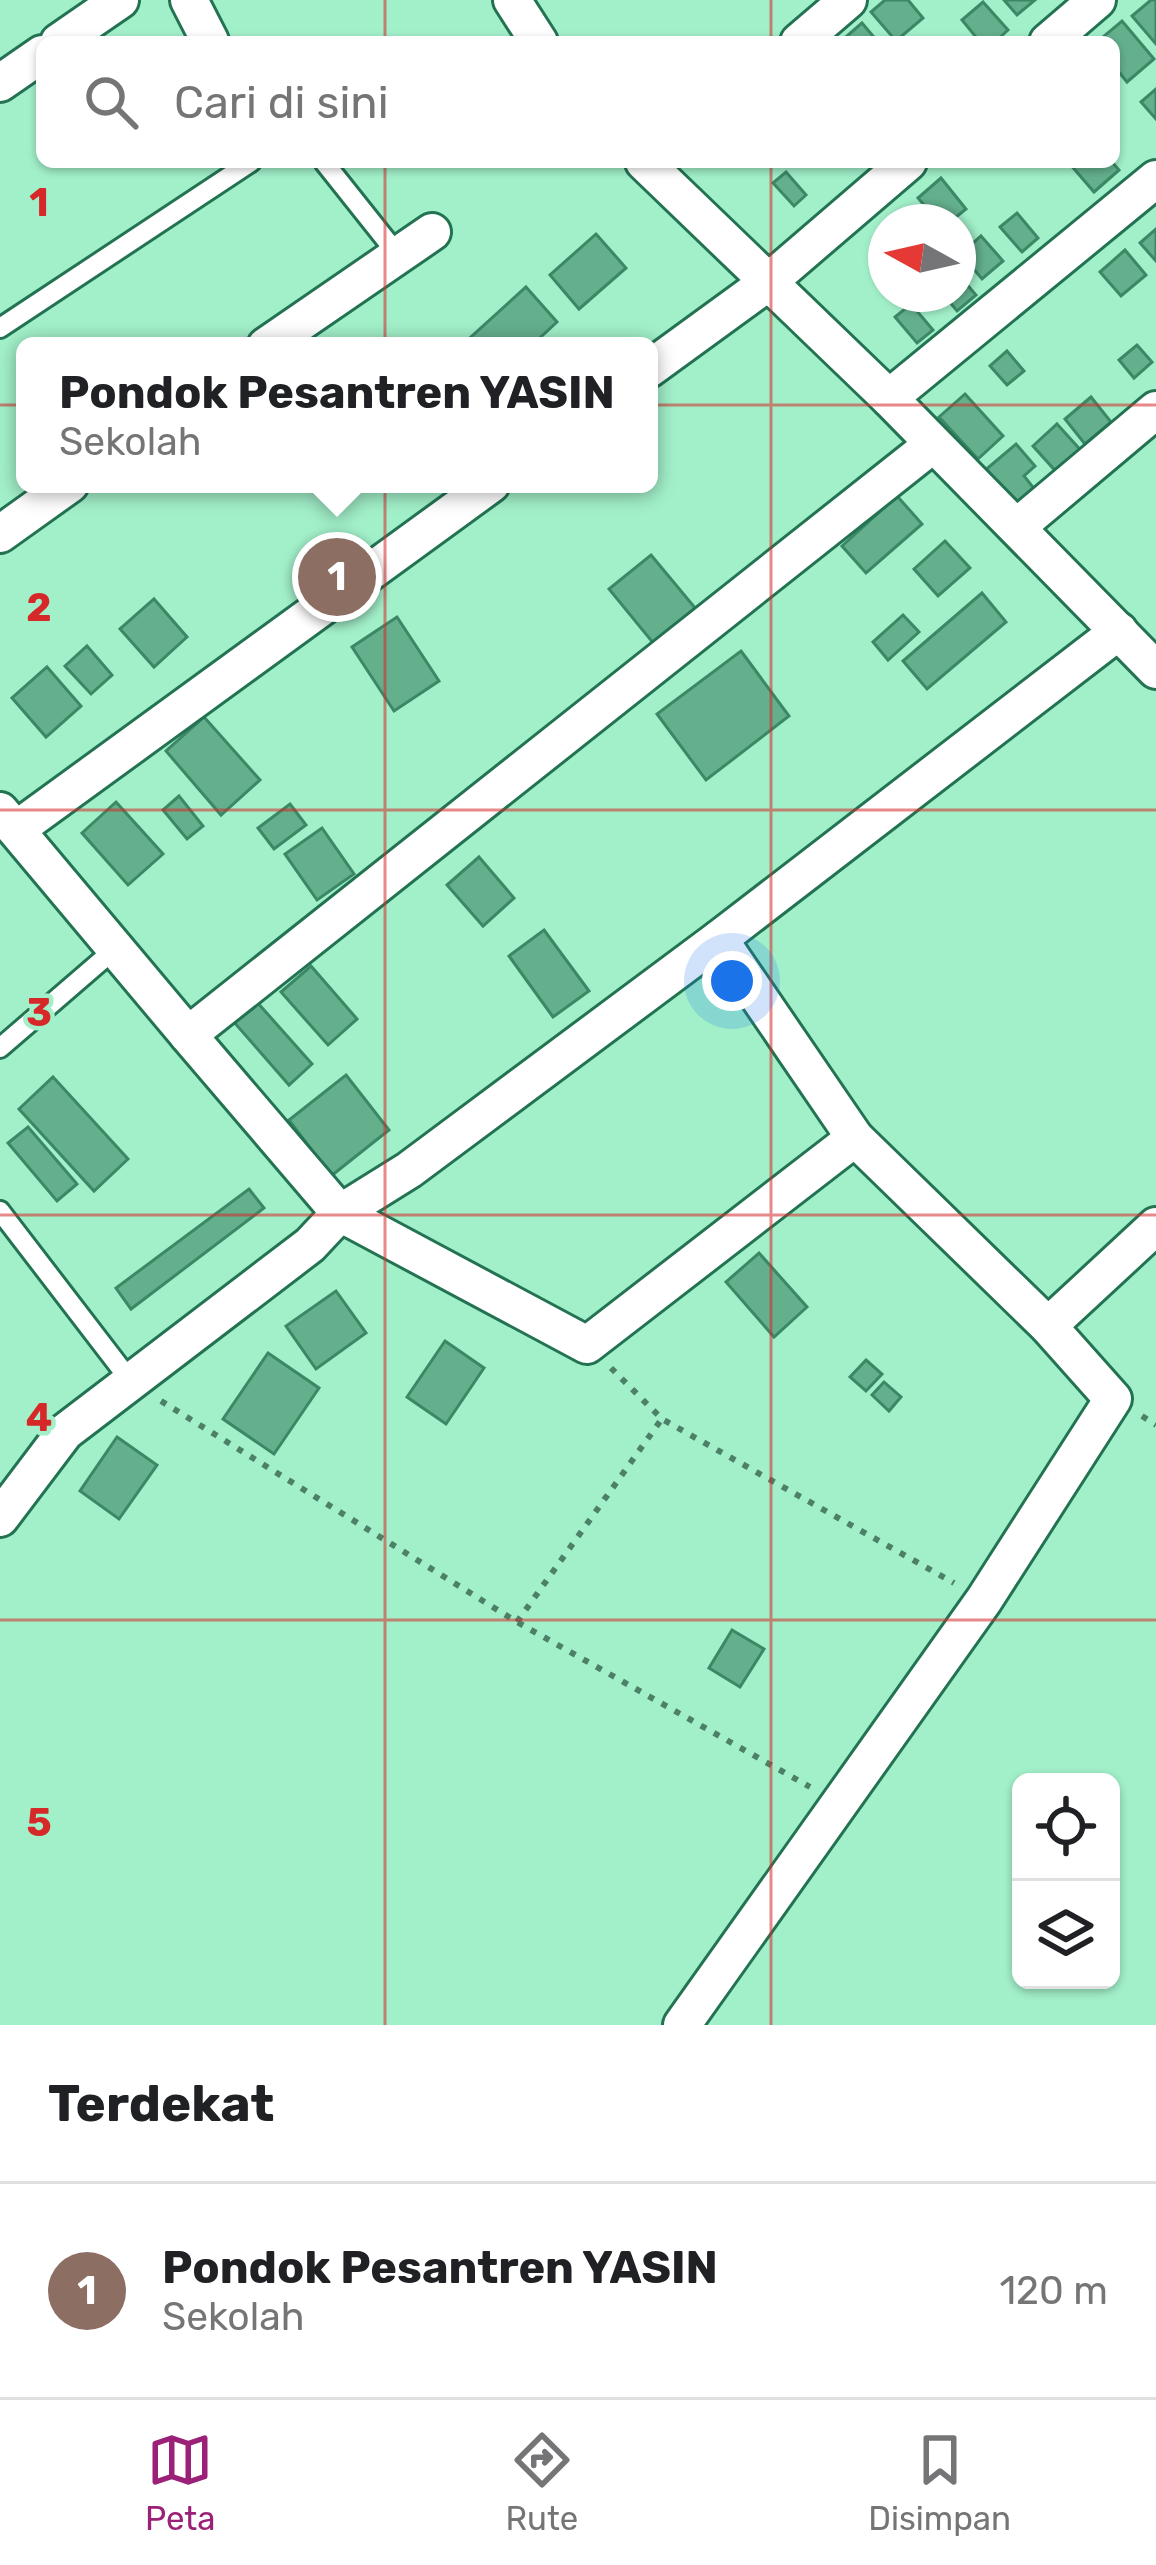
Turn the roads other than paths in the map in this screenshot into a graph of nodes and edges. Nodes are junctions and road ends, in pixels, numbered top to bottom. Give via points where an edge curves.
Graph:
1 (120, 0) edge
2 (189, 0) edge
3 (512, 0) edge
4 (848, 0) edge
5 (1097, 0) edge
6 (68, 36) edge
7 (207, 36) edge
8 (535, 36) edge
9 (806, 36) edge
10 (1055, 36) edge
11 (36, 58) edge
12 (0, 83) edge
13 (242, 168) edge
14 (329, 168) edge
15 (655, 168) edge
16 (901, 168) edge
17 (1156, 179) edge
18 (432, 232) dead end
19 (398, 255) junction
20 (767, 283) junction
21 (0, 328) edge
22 (279, 337) edge
23 (658, 362) edge
24 (890, 398) junction
25 (1156, 410) edge
26 (932, 445) junction
27 (57, 493) edge
28 (478, 493) edge
29 (1017, 527) junction
30 (0, 534) edge
31 (1119, 631) junction
32 (1156, 670) edge
33 (9, 820) edge
34 (719, 939) junction
35 (116, 948) junction
36 (188, 1035) junction
37 (0, 1048) edge
38 (855, 1138) junction
39 (0, 1211) edge
40 (340, 1213) junction
41 (1156, 1226) edge
42 (1048, 1325) junction
43 (131, 1382) junction
44 (0, 1517) edge
45 (682, 2025) edge

1 - 6 street
2 - 7 street
3 - 8 street
4 - 9 street
5 - 10 street
11 - 12 street
13 - 21 lane
14 - 19 lane
15 - 20 street
16 - 20 street
17 - 24 street
18 - 19 street
19 - 22 street
20 - 23 street
20 - 24 street
24 - 26 street
25 - 29 street
26 - 29 street
26 - 36 street
27 - 30 street
28 - 33 street
29 - 31 street
31 - 32 street
31 - 34 street
33 - 35 street
34 - 38 street
34 - 40 street
35 - 36 street
35 - 37 lane
36 - 40 street
38 - 40 street via 587,1345
38 - 42 street
39 - 43 lane
40 - 43 street via 310,1245
41 - 42 street
42 - 45 street via 1113,1399 984,1600
43 - 44 street via 65,1432

